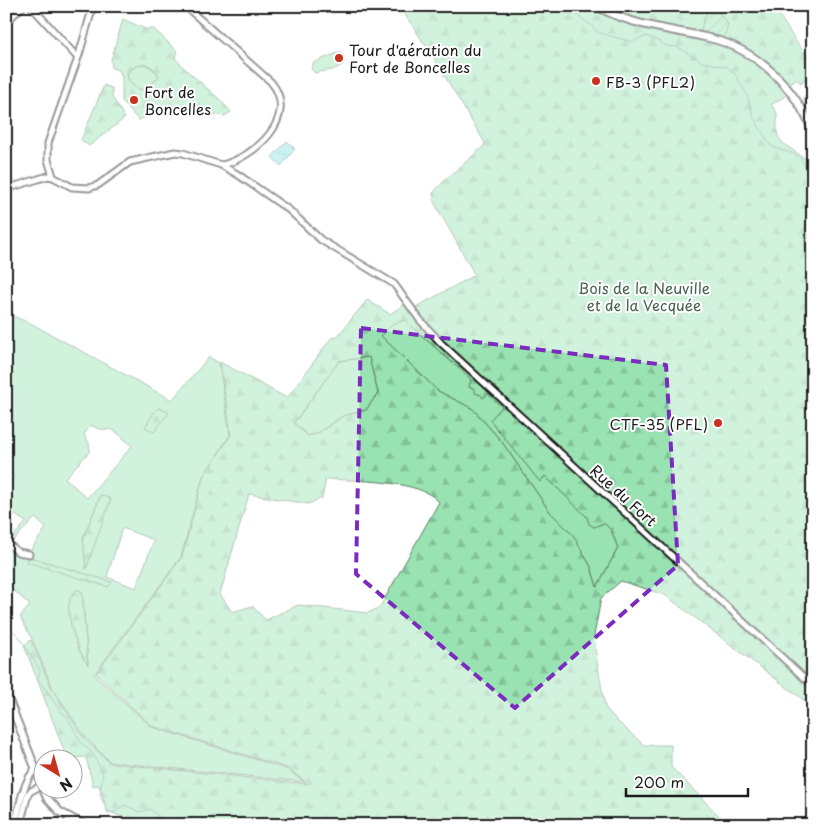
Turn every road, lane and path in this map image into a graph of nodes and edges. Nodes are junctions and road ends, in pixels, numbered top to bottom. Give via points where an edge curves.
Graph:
1 (23, 6) edge
2 (31, 6) edge
3 (93, 6) edge
4 (185, 6) edge
5 (596, 6) edge
6 (6, 22) edge
7 (81, 43) junction
8 (70, 48) junction
9 (77, 57) junction
10 (813, 132) edge
11 (238, 160) junction
12 (221, 165) junction
13 (49, 167) junction
14 (237, 174) junction
15 (44, 176) junction
16 (53, 176) junction
17 (6, 189) edge
18 (6, 542) edge
19 (29, 554) dead end
20 (813, 686) edge
21 (6, 693) edge
22 (8, 701) edge
23 (9, 709) edge
24 (32, 763) edge
25 (32, 772) edge
26 (32, 790) edge
27 (47, 798) edge
28 (77, 823) edge
29 (15, 825) edge
30 (20, 825) edge
31 (84, 825) edge

1 - 6 street
2 - 8 street
3 - 7 street
4 - 11 street via 271,82 279,96 281,111 276,125 255,149
5 - 10 main road via 628,20 710,38 741,50 770,70 790,90
7 - 8 street
7 - 9 street
8 - 9 street
9 - 13 street via 48,143
11 - 12 street
11 - 14 street via 235,166
12 - 14 street, Rue du Fort
12 - 16 street, Rue du Fort via 171,152 130,162 89,188 80,189
13 - 15 street
13 - 16 street
14 - 20 street, Rue du Fort via 289,210 321,240 394,284 420,320 442,343
15 - 16 street
15 - 17 street
18 - 19 street via 18,552
21 - 22 main road
22 - 23 main road
23 - 24 main road
25 - 29 street
26 - 30 street via 28,794
27 - 28 main road
28 - 31 main road

